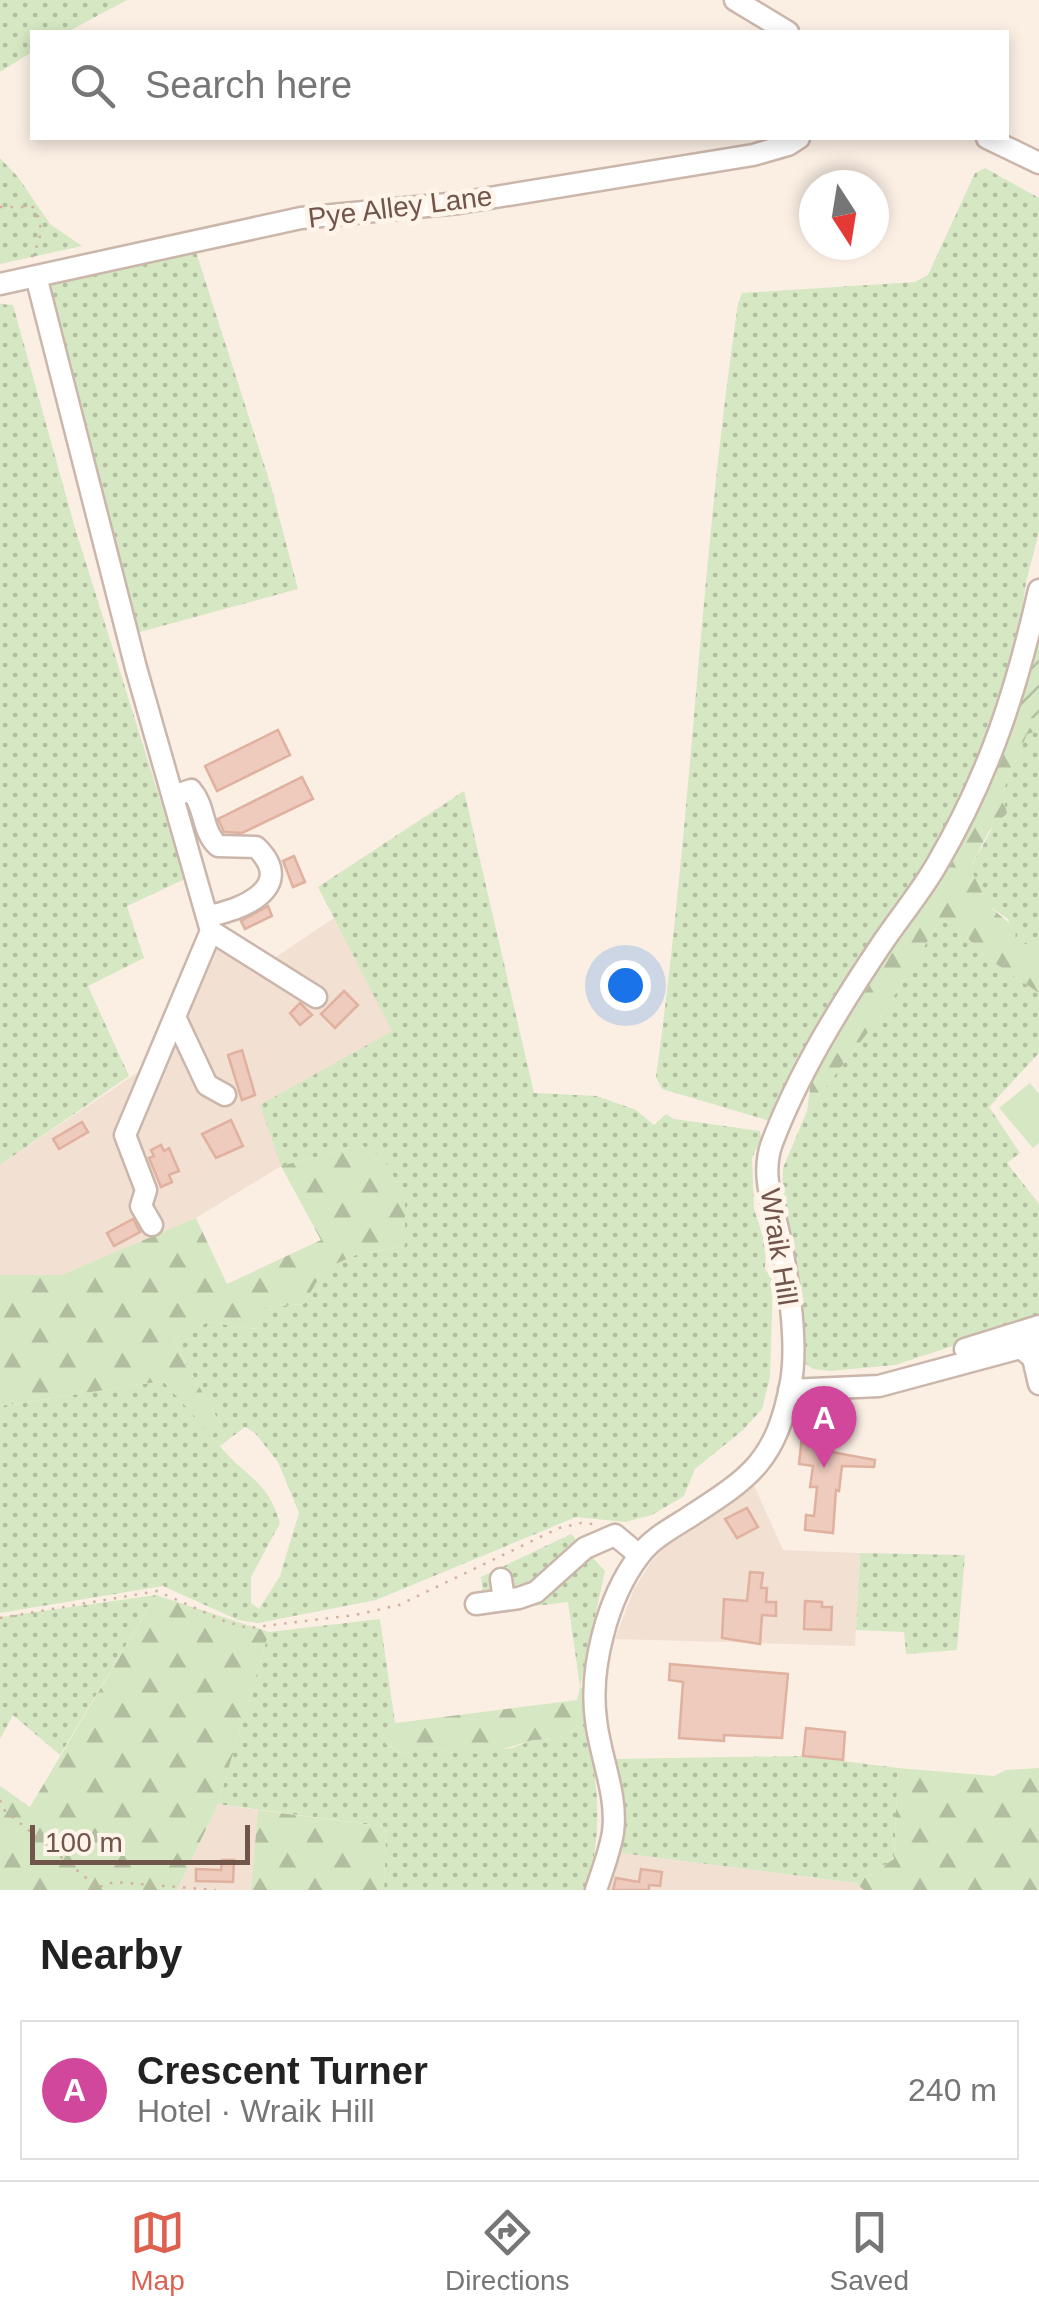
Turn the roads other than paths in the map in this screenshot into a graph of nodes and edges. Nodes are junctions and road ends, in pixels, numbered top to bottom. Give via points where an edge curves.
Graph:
1 (735, 0) edge
2 (785, 30) edge
3 (796, 140) edge
4 (991, 140) edge
5 (1039, 163) edge
6 (30, 277) junction
7 (0, 284) edge
8 (1039, 590) edge
9 (173, 796) junction
10 (209, 924) junction
11 (316, 997) dead end
12 (175, 1017) junction
13 (225, 1095) dead end
14 (152, 1225) dead end
15 (1039, 1326) edge
16 (1030, 1345) edge
17 (790, 1384) junction
18 (1039, 1384) edge
19 (639, 1555) junction
20 (476, 1604) dead end
21 (596, 1890) edge

1 - 2 street
3 - 6 street, Pye Alley Lane via 753,155 459,203 301,218
4 - 5 street
6 - 7 street, Pye Alley Lane
6 - 9 street
8 - 17 street, Wraik Hill via 1004,726 973,798 810,1062 771,1144 768,1183 792,1336
9 - 10 street
9 - 10 street via 191,790 218,846 256,847 266,859 270,874 259,897
10 - 11 street
10 - 12 street
12 - 13 street via 207,1085
12 - 14 street via 125,1136 146,1190 141,1206
15 - 17 street via 898,1371
16 - 17 street via 879,1386
16 - 18 street
17 - 19 street, Wraik Hill via 772,1446 750,1475
19 - 20 street via 615,1535 585,1548 536,1592 503,1590
19 - 21 street, Wraik Hill via 604,1631 594,1678 613,1830

